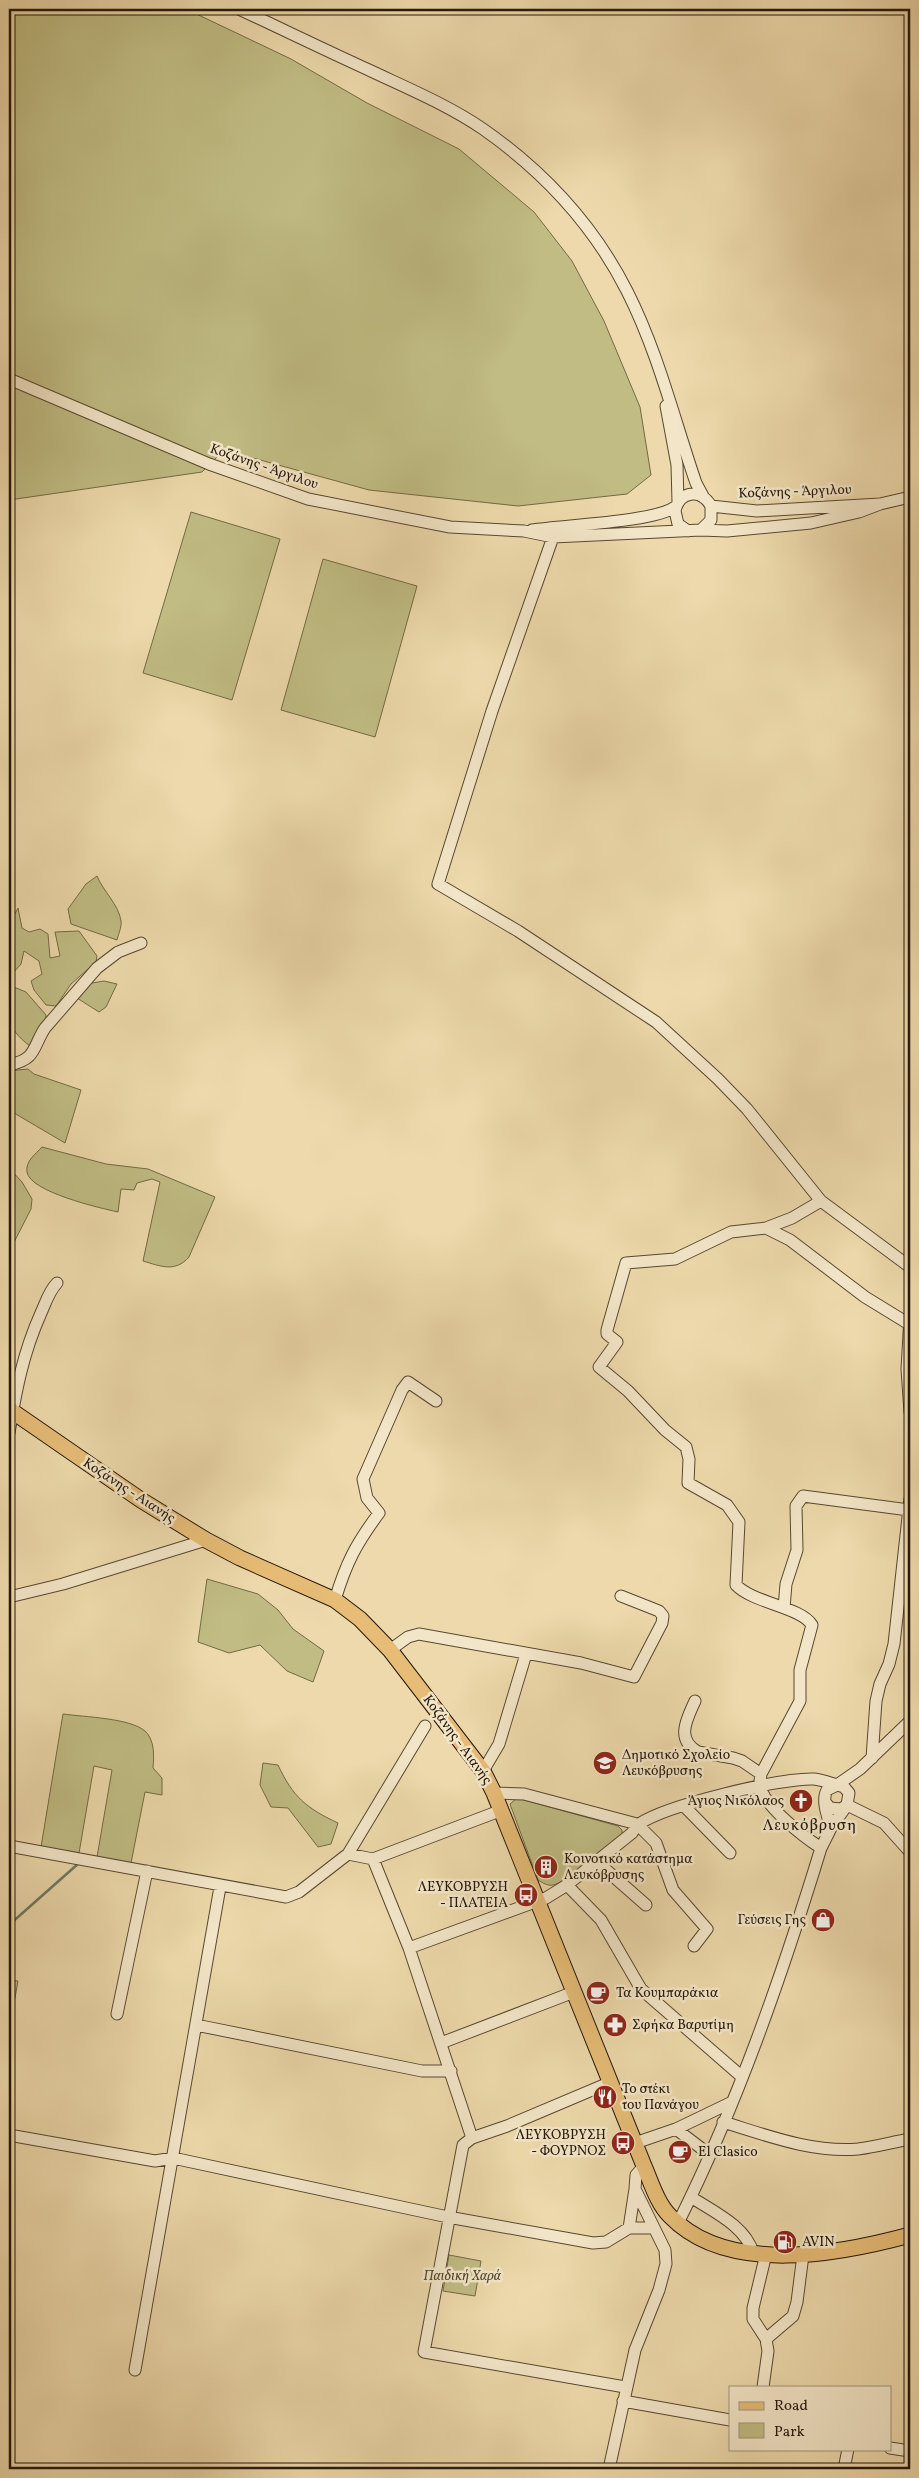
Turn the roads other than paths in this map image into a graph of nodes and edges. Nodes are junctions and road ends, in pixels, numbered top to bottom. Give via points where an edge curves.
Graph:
1 (239, 9) edge
2 (9, 379) edge
3 (664, 387) junction
4 (910, 497) edge
5 (708, 502) junction
6 (677, 504) junction
7 (880, 504) junction
8 (701, 530) junction
9 (524, 531) junction
10 (688, 531) junction
11 (553, 537) junction
12 (141, 943) dead end
13 (9, 1065) edge
14 (821, 1200) junction
15 (766, 1228) junction
16 (910, 1267) edge
17 (57, 1283) dead end
18 (909, 1320) edge
19 (436, 1401) dead end
20 (10, 1411) edge
21 (910, 1412) edge
22 (9, 1433) edge
23 (910, 1505) edge
24 (206, 1540) junction
25 (621, 1596) dead end
26 (9, 1597) edge
27 (335, 1600) junction
28 (784, 1608) junction
29 (390, 1650) junction
30 (526, 1654) junction
31 (695, 1701) dead end
32 (910, 1721) edge
33 (426, 1726) dead end
34 (872, 1758) junction
35 (860, 1769) junction
36 (483, 1771) junction
37 (761, 1774) junction
38 (823, 1782) junction
39 (837, 1785) junction
40 (760, 1786) junction
41 (494, 1793) junction
42 (825, 1800) junction
43 (848, 1801) junction
44 (684, 1806) junction
45 (502, 1810) junction
46 (637, 1824) junction
47 (831, 1828) junction
48 (9, 1846) edge
49 (821, 1848) junction
50 (910, 1852) edge
51 (730, 1853) dead end
52 (348, 1854) junction
53 (373, 1859) junction
54 (596, 1861) junction
55 (147, 1871) junction
56 (567, 1885) junction
57 (220, 1886) junction
58 (538, 1902) junction
59 (646, 1905) dead end
60 (694, 1946) dead end
61 (409, 1948) junction
62 (574, 1992) junction
63 (117, 2014) dead end
64 (196, 2026) junction
65 (441, 2043) junction
66 (451, 2071) junction
67 (741, 2076) junction
68 (611, 2082) junction
69 (730, 2103) junction
70 (723, 2122) junction
71 (676, 2128) junction
72 (9, 2135) edge
73 (472, 2138) junction
74 (910, 2138) edge
75 (635, 2143) junction
76 (710, 2155) junction
77 (173, 2158) junction
78 (644, 2166) junction
79 (635, 2189) junction
80 (691, 2197) junction
81 (448, 2216) junction
82 (678, 2223) junction
83 (630, 2228) junction
84 (654, 2228) junction
85 (910, 2235) edge
86 (759, 2253) junction
87 (803, 2255) junction
88 (766, 2338) junction
89 (135, 2370) dead end
90 (763, 2386) edge
91 (625, 2387) junction
92 (623, 2401) junction
93 (729, 2420) edge
94 (892, 2448) edge
95 (848, 2450) edge
96 (910, 2451) edge
97 (610, 2469) edge
98 (844, 2469) edge

1 - 3 street via 440,104 482,129 535,171 576,212 616,271 640,317
2 - 9 street, Κοζάνης - Άργιλου via 208,464 308,499 450,527
3 - 5 street via 696,483
3 - 6 street via 677,464
4 - 7 street, Κοζάνης - Άργιλου
5 - 6 street, Κοζάνης - Άργιλου via 690,494
5 - 7 street, Κοζάνης - Άργιλου via 756,511
5 - 8 street via 711,520
6 - 9 street, Κοζάνης - Άργιλου via 669,512 649,517
6 - 10 street via 676,520
7 - 8 street, Κοζάνης - Άργιλου via 811,523 728,531
8 - 10 street, Κοζάνης - Άργιλου
9 - 11 street, Κοζάνης - Άργιλου
10 - 11 street, Κοζάνης - Άργιλου
11 - 14 street via 492,711 438,884 518,931 656,1022 741,1103
12 - 13 street via 118,952 97,968 45,1028 34,1053
14 - 15 street via 792,1218
14 - 16 street
15 - 18 street via 790,1240 866,1297
15 - 28 street via 731,1232 675,1260 626,1263 607,1330 607,1334 617,1342 599,1367 686,1447 688,1483 728,1505 738,1522 736,1585 748,1594
17 - 20 street via 51,1289 30,1338
18 - 21 street via 907,1370
19 - 27 street via 408,1382 402,1390 363,1479 367,1498 378,1513 352,1552
20 - 22 street
20 - 24 main road, Κοζάνης - Αιανής
23 - 28 street via 803,1496 796,1506 797,1550 786,1584
23 - 34 street via 894,1644 876,1702
24 - 26 street via 63,1584
24 - 27 main road, Κοζάνης - Αιανής
25 - 30 street via 663,1616 662,1624 634,1677 581,1663
27 - 29 main road, Κοζάνης - Αιανής
28 - 37 street via 812,1625 800,1670 800,1701
29 - 30 street via 408,1637 419,1634
29 - 36 main road, Κοζάνης - Αιανής
30 - 36 street via 499,1744
31 - 37 street via 684,1728 691,1748 733,1758
32 - 34 street
33 - 52 street
34 - 35 street
35 - 39 street
35 - 43 street
36 - 41 main road, Κοζάνης - Αιανής
37 - 40 street
38 - 39 street
38 - 40 street via 816,1779
38 - 42 street
39 - 42 street via 829,1787
39 - 43 street via 847,1790
40 - 44 street
40 - 49 street via 789,1824
41 - 45 main road, Κοζάνης - Αιανής
41 - 46 street via 524,1794
42 - 43 street via 830,1808 837,1810
42 - 47 street
43 - 47 street
43 - 50 street via 884,1823
44 - 46 street
44 - 51 street
45 - 53 street
45 - 58 main road, Κοζάνης - Αιανής
46 - 54 street via 632,1833
46 - 60 street via 656,1843 673,1890 707,1929
47 - 49 street
48 - 55 street
49 - 67 street via 770,2003
52 - 53 street
52 - 57 street via 299,1892 286,1898
53 - 61 street
54 - 56 street
54 - 59 street
55 - 57 street
55 - 63 street
56 - 58 street
56 - 67 street via 601,1920 641,1989
57 - 64 street
58 - 61 street
58 - 62 main road, Κοζάνης - Αιανής
61 - 65 street
62 - 65 street
62 - 68 main road, Κοζάνης - Αιανής
64 - 66 street via 422,2071
64 - 77 street
65 - 66 street
66 - 73 street
67 - 69 street
68 - 73 street
68 - 75 main road, Κοζάνης - Αιανής
69 - 70 street
69 - 71 street
70 - 74 street via 795,2143 827,2148 859,2149
70 - 76 street
71 - 75 street
71 - 76 street
72 - 77 street via 155,2161
73 - 81 street via 463,2145
75 - 78 main road, Κοζάνης - Αιανής
76 - 80 street
77 - 81 street
77 - 89 street
78 - 79 street via 636,2175
78 - 82 main road, Κοζάνης - Αιανής via 660,2202
79 - 83 street
79 - 84 street
80 - 82 street
80 - 86 street via 739,2230
81 - 83 street via 593,2243 606,2242
81 - 91 street via 424,2352
82 - 86 main road, Κοζάνης - Αιανής via 715,2243
83 - 84 street
84 - 91 street via 665,2250 666,2264
85 - 87 main road, Κοζάνης - Αιανής via 839,2252
86 - 87 main road, Κοζάνης - Αιανής
86 - 88 street via 753,2319
87 - 88 street via 798,2302 793,2316
88 - 90 street via 768,2358
91 - 92 street
92 - 93 street
92 - 97 street
94 - 96 street
95 - 98 street

